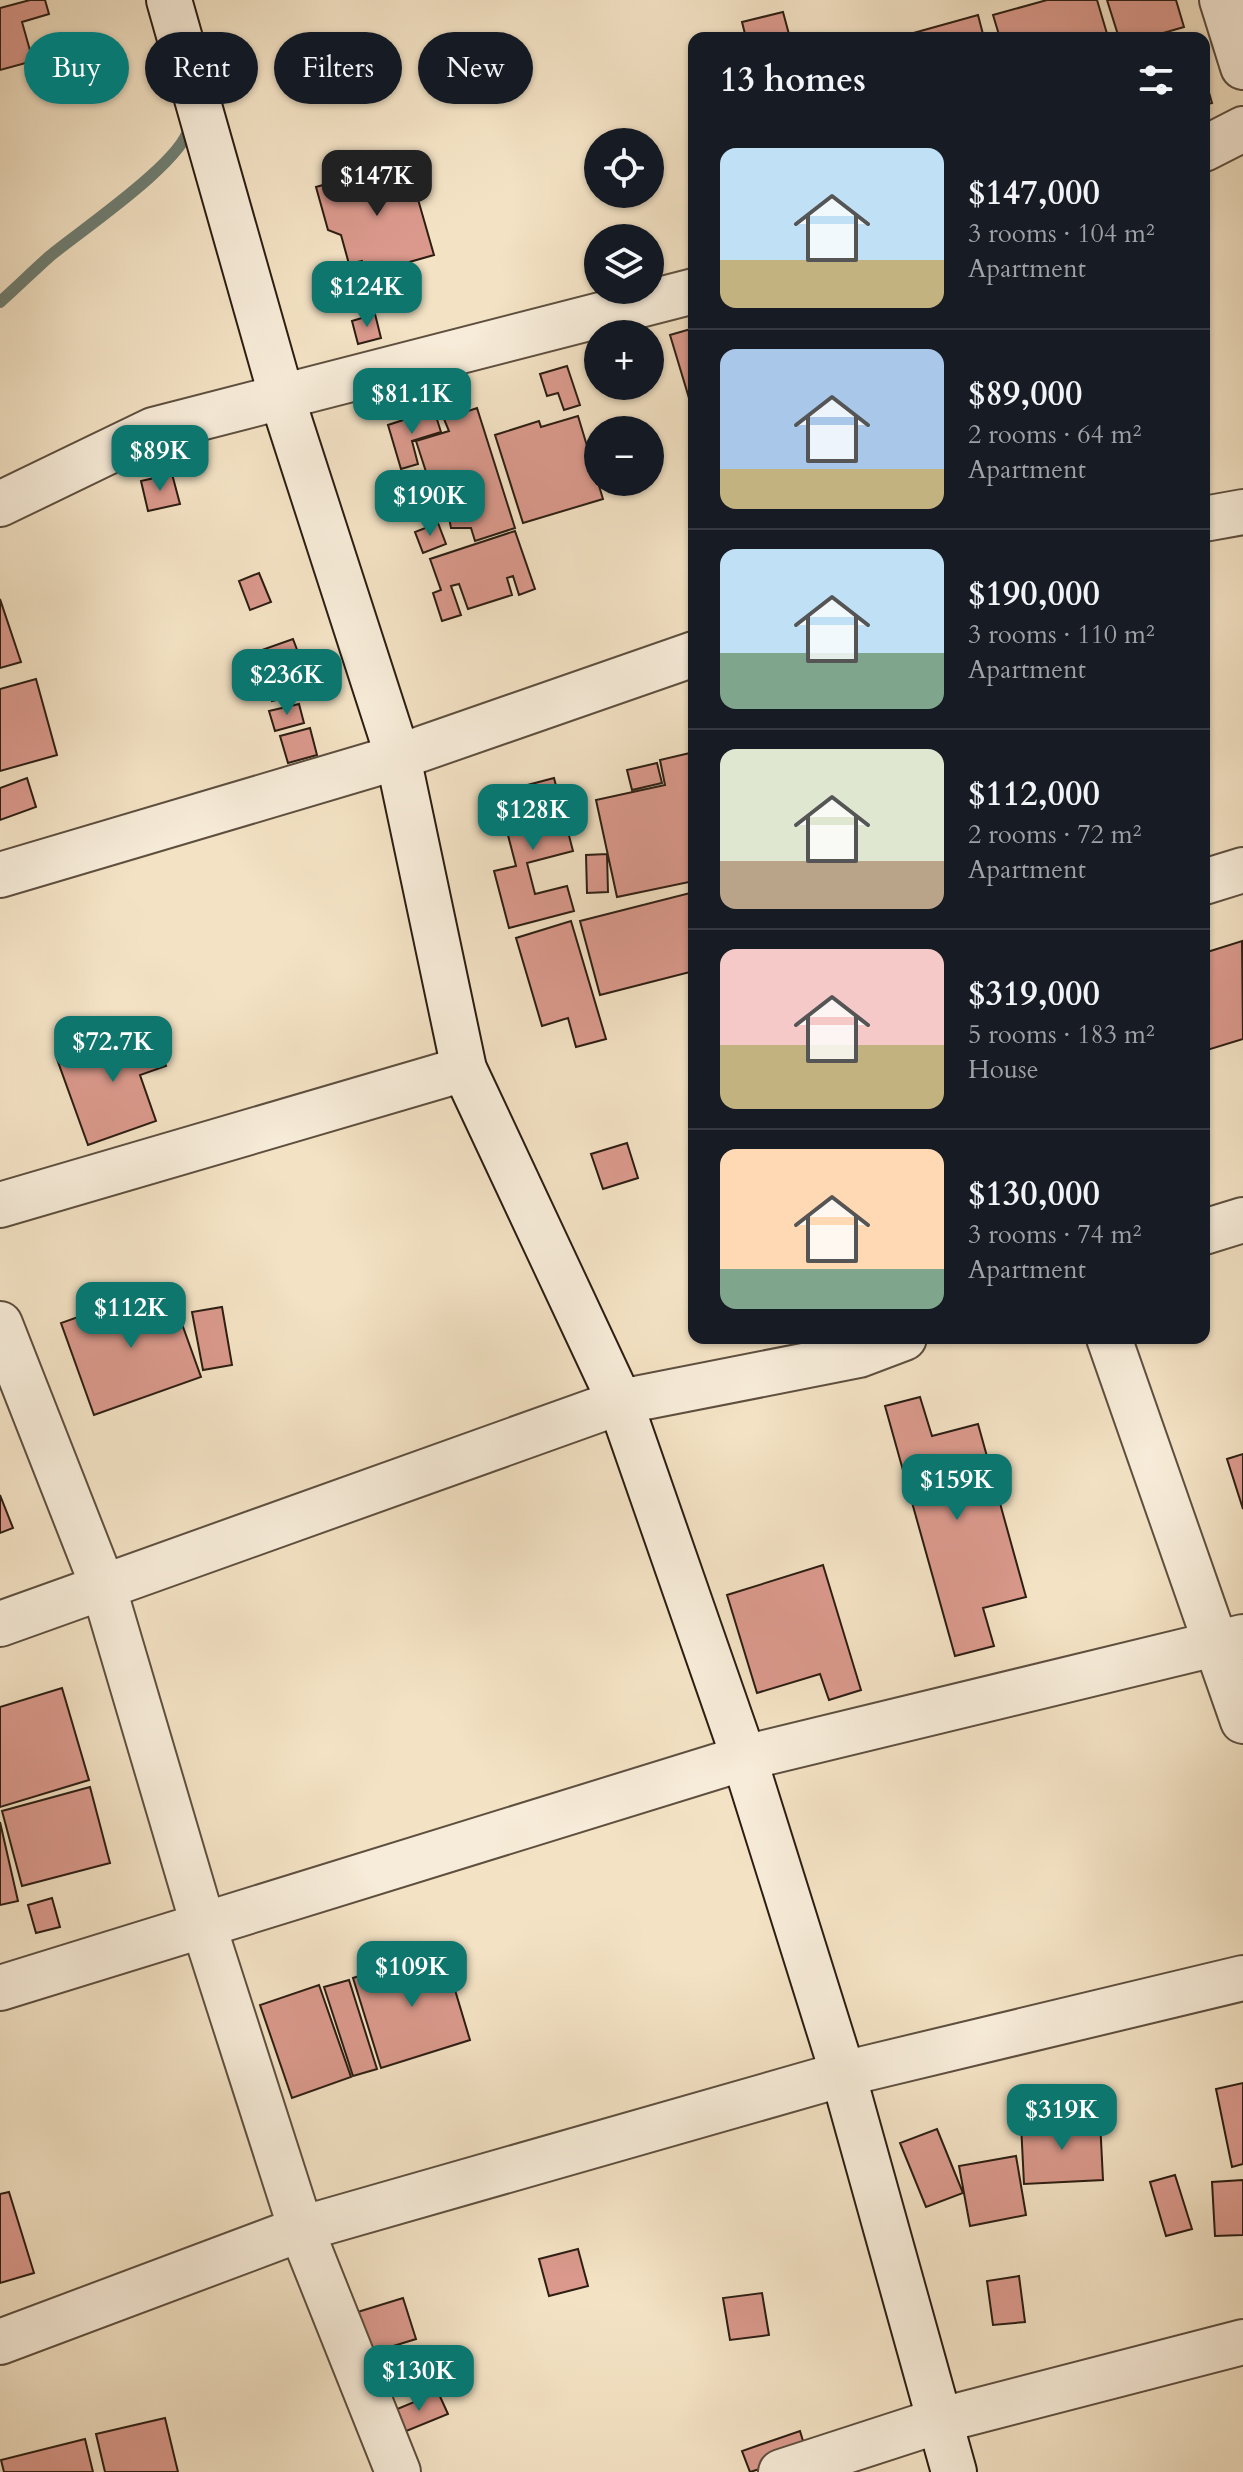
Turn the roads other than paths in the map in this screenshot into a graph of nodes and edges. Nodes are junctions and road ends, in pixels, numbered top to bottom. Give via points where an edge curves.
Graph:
1 (169, 0) edge
2 (1222, 0) edge
3 (1243, 67) edge
4 (1243, 129) edge
5 (1210, 146) edge
6 (688, 293) edge
7 (282, 398) junction
8 (0, 504) edge
9 (1243, 512) edge
10 (1210, 518) edge
11 (688, 656) edge
12 (398, 757) junction
13 (1243, 870) edge
14 (0, 875) edge
15 (1210, 880) edge
16 (464, 1069) junction
17 (0, 1205) edge
18 (1243, 1220) edge
19 (1210, 1230) edge
20 (0, 1324) edge
21 (888, 1344) edge
22 (1111, 1344) edge
23 (620, 1402) junction
24 (104, 1589) junction
25 (0, 1624) edge
26 (1229, 1639) edge
27 (1243, 1721) edge
28 (744, 1758) junction
29 (203, 1924) junction
30 (1243, 1978) edge
31 (0, 1988) edge
32 (843, 2074) junction
33 (301, 2229) junction
34 (0, 2342) edge
35 (1243, 2342) edge
36 (938, 2421) junction
37 (398, 2472) edge
38 (781, 2472) edge
39 (954, 2472) edge

1 - 7 street
2 - 3 street
4 - 5 street
6 - 7 street
7 - 8 street via 153,430
7 - 12 street
9 - 10 street
11 - 12 street
12 - 14 street
12 - 16 street
13 - 15 street
16 - 17 street
16 - 23 street
18 - 19 street
20 - 24 street
21 - 23 street via 859,1355
22 - 26 street
23 - 24 street
23 - 28 street
24 - 25 street
24 - 29 street
26 - 27 street
26 - 28 street
28 - 29 street
28 - 32 street
29 - 31 street
29 - 33 street
30 - 32 street
32 - 33 street
32 - 36 street
33 - 34 street
33 - 37 street
35 - 36 street
36 - 38 street
36 - 39 street

